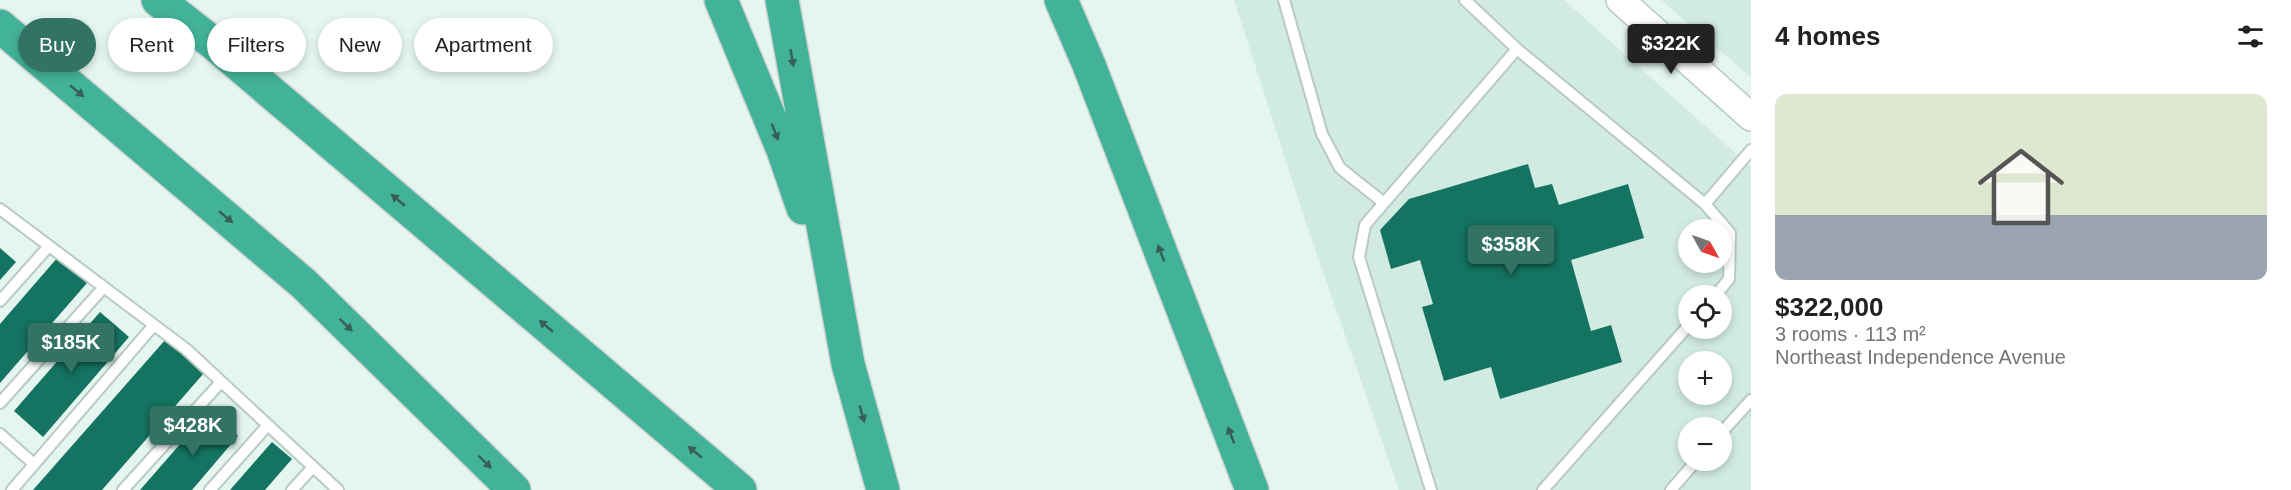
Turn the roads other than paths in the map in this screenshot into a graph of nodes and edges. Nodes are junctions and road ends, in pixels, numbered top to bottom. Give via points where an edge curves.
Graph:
1 (158, 0) edge
2 (721, 0) edge
3 (782, 0) edge
4 (1061, 0) edge
5 (1077, 0) edge
6 (1284, 0) edge
7 (1465, 0) edge
8 (1620, 0) edge
9 (0, 27) edge
10 (1517, 49) junction
11 (1751, 117) edge
12 (1751, 150) edge
13 (1125, 160) junction
14 (1384, 203) junction
15 (1705, 204) junction
16 (0, 209) edge
17 (49, 246) junction
18 (1724, 285) edge
19 (104, 287) junction
20 (0, 301) edge
21 (154, 325) junction
22 (1678, 337) edge
23 (848, 364) junction
24 (221, 382) junction
25 (1751, 400) edge
26 (0, 404) edge
27 (1732, 421) edge
28 (268, 425) junction
29 (0, 434) edge
30 (34, 465) junction
31 (313, 467) junction
32 (1687, 471) edge
33 (12, 490) edge
34 (123, 490) edge
35 (210, 490) edge
36 (292, 490) edge
37 (338, 490) edge
38 (514, 490) edge
39 (740, 490) edge
40 (883, 490) edge
41 (1252, 490) edge
42 (1431, 490) edge
43 (1543, 490) edge
44 (1671, 490) edge

39 -> 1 highway
2 -> 23 highway via 787,161 819,253
3 -> 23 highway
4 - 13 highway
5 - 13 highway
6 - 14 lane via 1322,134 1340,168
7 - 10 lane
8 - 11 street
9 -> 38 highway via 304,285
10 - 14 lane
10 - 15 lane
12 - 15 lane
41 -> 13 highway
14 - 42 lane via 1365,225 1359,257
15 - 18 lane via 1731,233 1729,279
16 - 17 lane
17 - 19 lane
17 - 20 lane
19 - 21 lane
19 - 26 lane
21 - 24 lane
21 - 30 lane
22 - 43 lane
23 -> 40 highway
24 - 28 lane
24 - 34 lane
25 - 27 lane
28 - 31 lane
28 - 35 lane
29 - 30 lane
30 - 33 lane
31 - 36 lane
31 - 37 lane
32 - 44 lane

